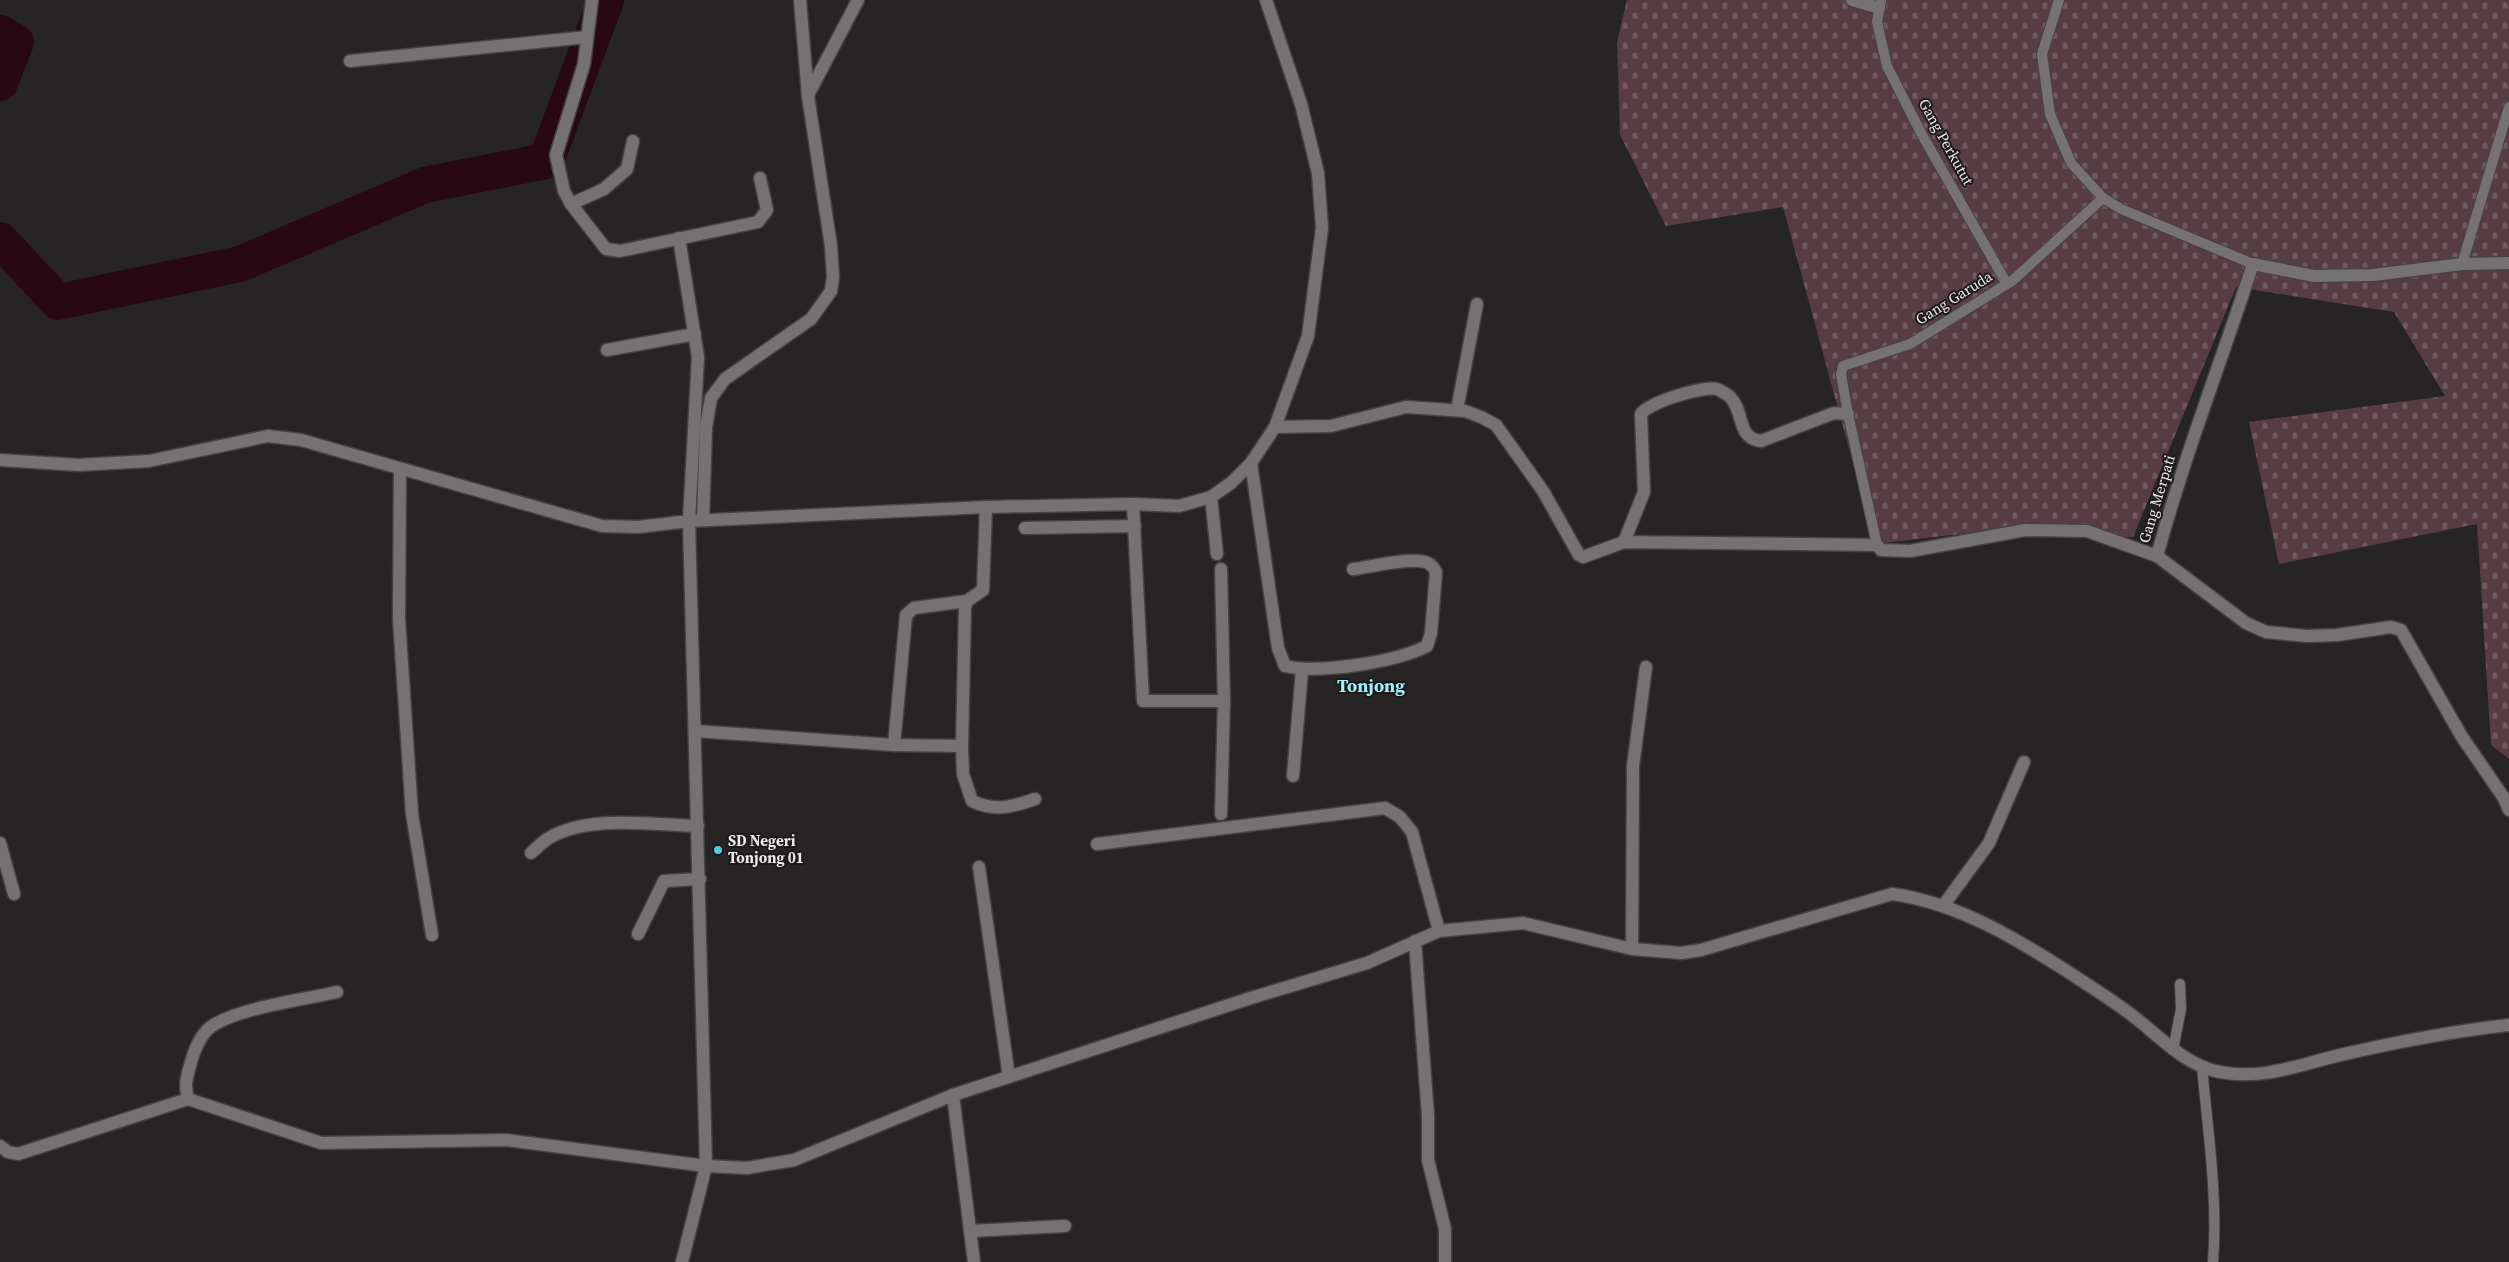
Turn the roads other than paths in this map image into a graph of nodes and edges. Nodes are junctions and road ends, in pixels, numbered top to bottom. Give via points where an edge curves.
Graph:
1 (592, 0) edge
2 (800, 0) edge
3 (858, 0) edge
4 (1266, 0) edge
5 (1852, 0) edge
6 (2059, 0) edge
7 (1880, 4) edge
8 (588, 37) junction
9 (350, 60) dead end
10 (808, 96) junction
11 (2509, 107) edge
12 (633, 141) dead end
13 (760, 178) dead end
14 (2102, 198) junction
15 (571, 204) junction
16 (679, 238) junction
17 (2509, 263) edge
18 (2253, 264) junction
19 (2462, 264) junction
20 (2007, 284) junction
21 (1477, 304) dead end
22 (695, 334) junction
23 (607, 350) dead end
24 (1457, 410) junction
25 (1848, 414) junction
26 (1275, 427) junction
27 (0, 460) edge
28 (1252, 463) junction
29 (400, 470) junction
30 (1211, 497) junction
31 (1133, 504) junction
32 (986, 507) junction
33 (703, 520) junction
34 (689, 521) junction
35 (1134, 526) junction
36 (1025, 528) dead end
37 (1624, 542) junction
38 (1877, 545) junction
39 (1217, 554) dead end
40 (2157, 556) junction
41 (1220, 569) dead end
42 (1353, 569) dead end
43 (966, 601) junction
44 (1646, 667) dead end
45 (1302, 670) junction
46 (1224, 700) junction
47 (695, 731) junction
48 (894, 745) junction
49 (962, 746) junction
50 (2024, 762) dead end
51 (1293, 776) dead end
52 (1035, 799) dead end
53 (2509, 810) edge
54 (1221, 814) dead end
55 (698, 826) junction
56 (0, 843) edge
57 (1097, 844) dead end
58 (531, 853) dead end
59 (979, 867) dead end
60 (700, 879) junction
61 (14, 894) dead end
62 (1943, 906) junction
63 (1439, 931) junction
64 (638, 934) dead end
65 (432, 935) dead end
66 (1415, 941) junction
67 (1632, 949) junction
68 (2180, 984) dead end
69 (336, 992) dead end
70 (2509, 1025) edge
71 (2173, 1050) junction
72 (2202, 1067) junction
73 (1009, 1077) junction
74 (953, 1095) junction
75 (188, 1099) junction
76 (0, 1146) edge
77 (706, 1166) junction
78 (1065, 1226) dead end
79 (970, 1231) junction
80 (682, 1262) edge
81 (974, 1262) edge
82 (1445, 1262) edge
83 (2213, 1262) edge

1 - 8 street
2 - 10 street
3 - 10 street
4 - 26 street via 1300,104 1318,173 1322,228 1308,336
5 - 7 street, Gang Perkutut
6 - 14 lane via 2042,54 2050,114 2071,163
7 - 20 lane, Gang Perkutut via 1877,22 1887,66 1921,133
8 - 9 street
8 - 15 street via 584,64 556,155 564,191
10 - 33 street via 830,246 831,291 811,319 725,379 711,398 706,426
11 - 19 lane
12 - 15 street via 627,169 604,189
13 - 16 street via 767,210 758,222
14 - 18 lane
14 - 20 lane, Gang Garuda
15 - 16 street via 606,249 620,251
16 - 22 street
17 - 19 street
18 - 19 street via 2314,276 2374,275
18 - 40 street, Gang Merpati via 2174,491
20 - 25 lane, Gang Garuda via 1910,344 1842,366
21 - 24 street
22 - 23 street
22 - 34 street via 698,357
24 - 26 street via 1406,407 1331,426
24 - 37 street via 1496,425 1542,491 1578,555 1583,557
25 - 37 street via 1834,413 1761,441 1752,440 1745,434 1737,406 1729,396 1716,389 1680,395 1654,404 1641,414 1644,492
25 - 38 lane, Gang Garuda
26 - 28 street
27 - 29 street via 78,465 149,461 268,436 301,440
28 - 30 street
28 - 45 street via 1278,648 1285,666
29 - 34 street via 602,526
29 - 65 street via 399,620 412,814
30 - 31 street via 1179,506
30 - 39 street
31 - 32 street
31 - 35 street
32 - 33 street
32 - 43 street via 983,590
33 - 34 street
34 - 47 street
35 - 36 street
35 - 46 street via 1144,701
37 - 38 street, Gang Merpati
38 - 40 street, Gang Merpati via 1882,550 1910,552 2025,530 2077,530
40 - 53 street via 2246,623 2266,632 2308,636 2390,627 2401,630 2462,737
41 - 46 street
42 - 45 street via 1410,561 1432,565 1436,572 1427,646 1413,654 1375,662
43 - 48 street via 914,608 906,615
43 - 49 street
44 - 67 street via 1632,766
45 - 51 street
46 - 54 street
47 - 48 street
47 - 55 street
48 - 49 street
49 - 52 street via 964,774 972,801 992,808 1010,807
50 - 62 street via 1990,843
55 - 58 street via 606,823 576,828 549,838
55 - 60 street
56 - 61 street
57 - 63 street via 1385,808 1400,817 1412,832
59 - 73 street
60 - 64 street via 664,881
60 - 77 street
62 - 67 street via 1917,897 1892,894 1701,950 1681,954
62 - 71 street via 1999,931 2061,968 2129,1012
63 - 66 street
63 - 67 street via 1523,923
66 - 73 street via 1367,963
66 - 82 street via 1428,1160 1445,1229
68 - 71 lane via 2181,1009
69 - 75 street via 248,1012 214,1024 202,1036 194,1053 184,1084
70 - 72 street via 2424,1036 2328,1057 2271,1074 2245,1075
71 - 72 street
72 - 83 lane via 2214,1191
73 - 74 street
74 - 77 street via 794,1160 747,1168
74 - 79 street
75 - 76 street via 18,1154
75 - 77 street via 321,1143 506,1140
77 - 80 street
78 - 79 street
79 - 81 street

